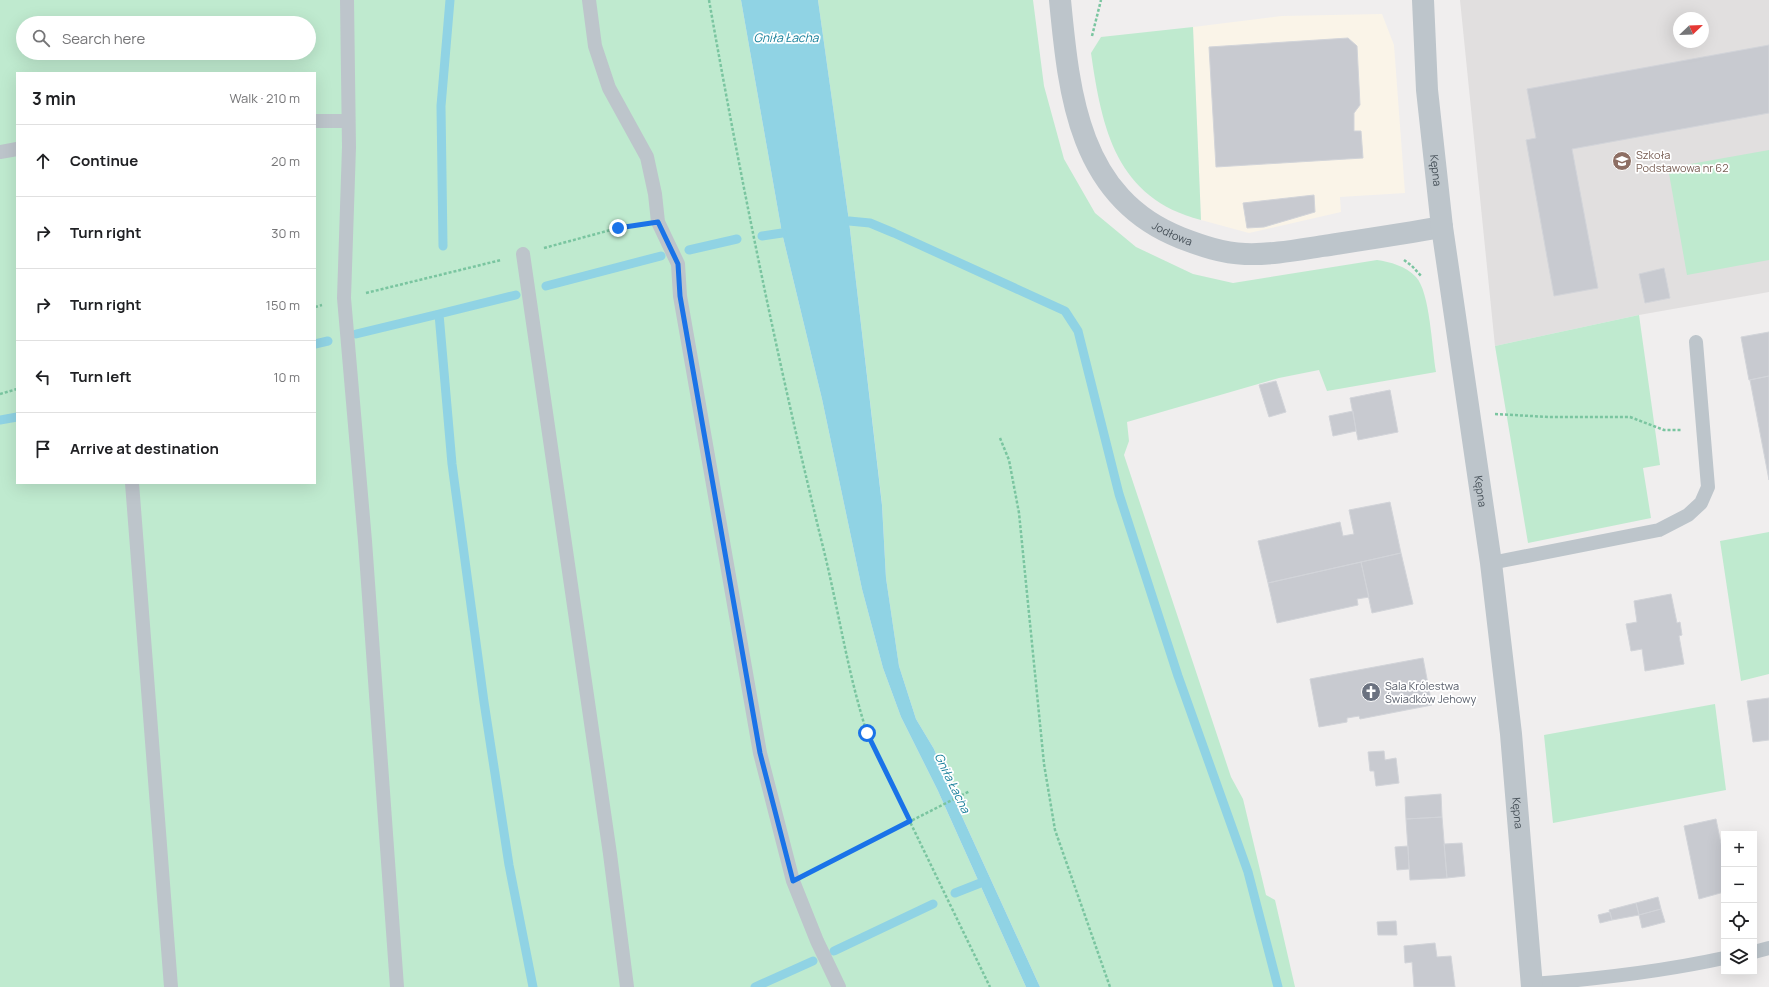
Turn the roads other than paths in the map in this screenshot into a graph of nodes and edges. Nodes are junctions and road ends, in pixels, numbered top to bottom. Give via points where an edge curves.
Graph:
1 (347, 0) edge
2 (589, 0) edge
3 (1060, 0) edge
4 (1423, 0) edge
5 (316, 121) edge
6 (348, 121) junction
7 (16, 149) edge
8 (0, 152) edge
9 (1442, 227) junction
10 (523, 254) road end
11 (1696, 342) dead end
12 (132, 484) edge
13 (1491, 563) junction
14 (1769, 948) edge
15 (1757, 951) edge
16 (1721, 959) edge
17 (1532, 985) edge
18 (171, 987) edge
19 (397, 987) edge
20 (627, 987) edge
21 (839, 987) edge

1 - 6 lane
2 - 21 lane via 595,46 609,88 648,157 658,222 678,264 680,296 760,753 793,881
3 - 9 street, Jodłowa via 1065,52 1074,102 1086,145 1104,179 1128,207 1166,232 1211,250 1244,254 1278,252
4 - 9 street, Kępna via 1426,90
5 - 6 lane
6 - 19 lane via 344,298 365,541
7 - 8 lane
9 - 13 street, Kępna
10 - 20 lane
11 - 13 lane via 1708,488 1700,503 1688,515 1659,530
12 - 18 lane
13 - 17 street, Kępna via 1510,734
14 - 15 lane
16 - 17 lane, Kępna via 1609,978

